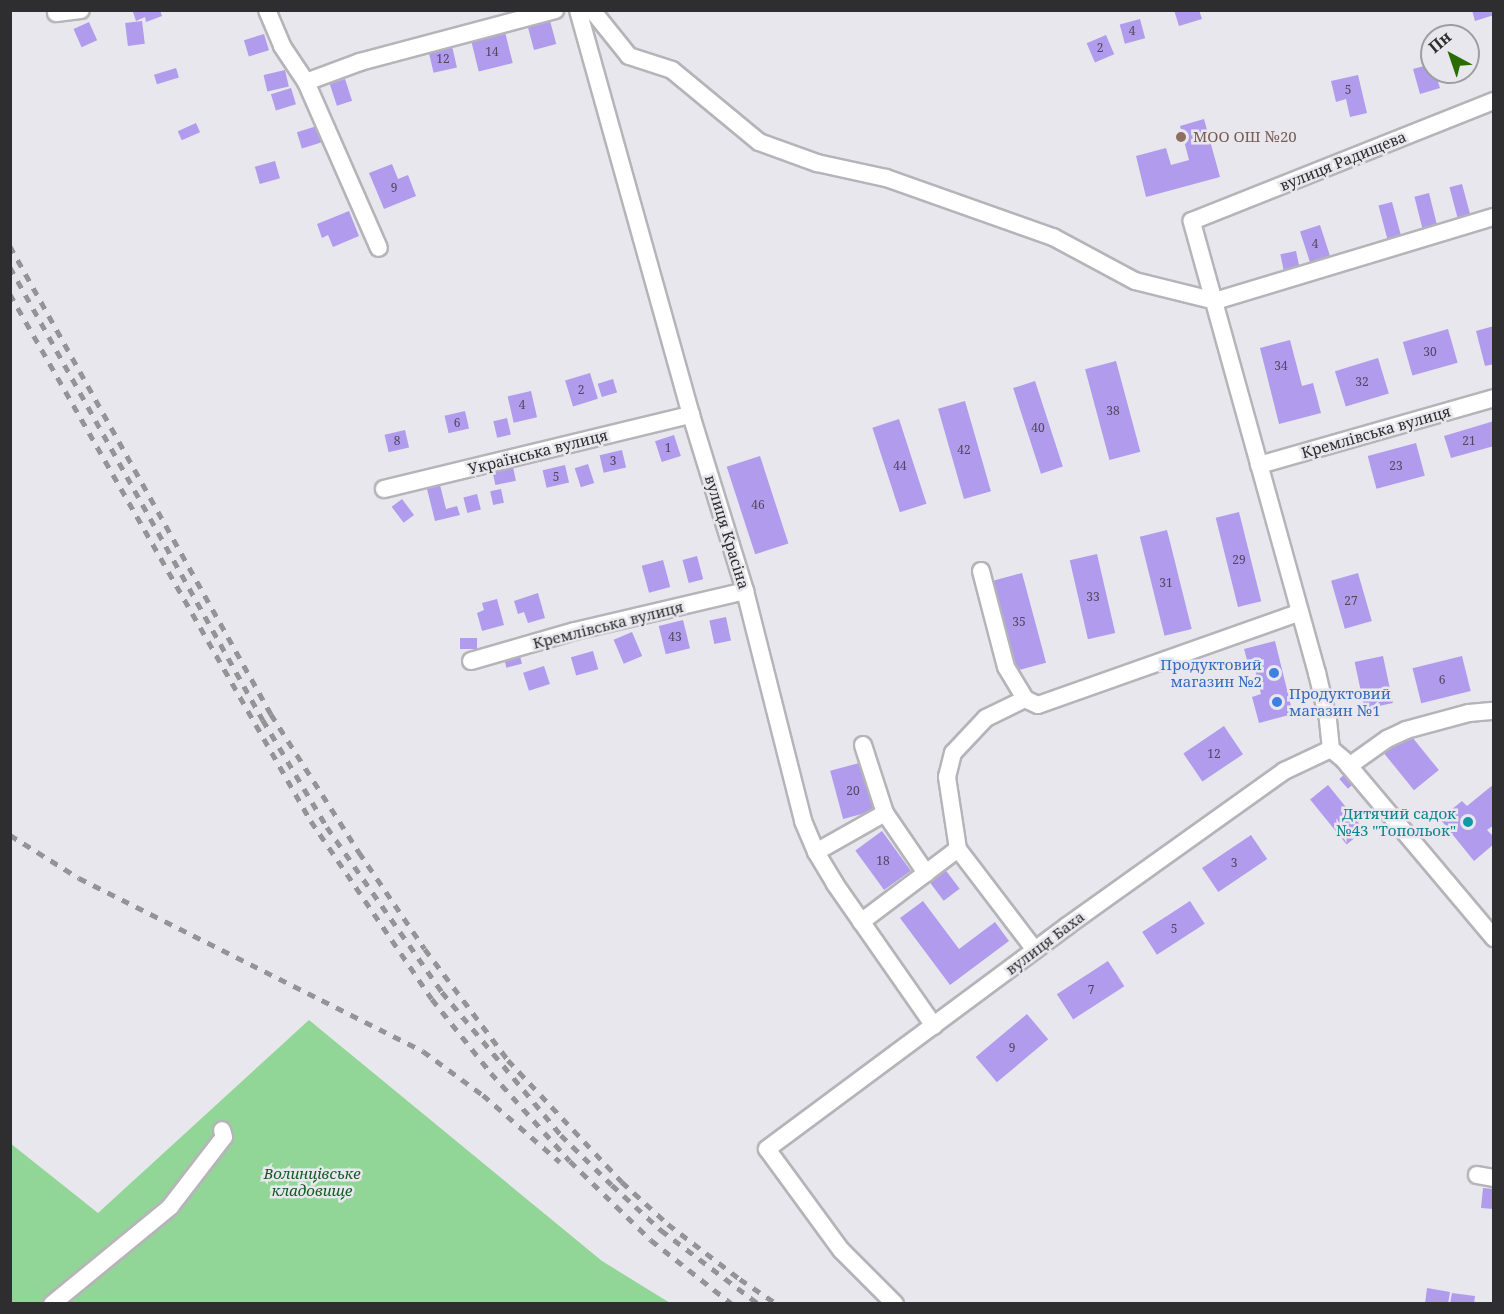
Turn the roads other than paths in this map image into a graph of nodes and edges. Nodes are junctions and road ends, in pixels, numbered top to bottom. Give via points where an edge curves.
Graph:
1 (81, 10) edge
2 (267, 10) edge
3 (555, 10) edge
4 (578, 10) edge
5 (592, 10) edge
6 (56, 13) dead end
7 (306, 82) junction
8 (1494, 101) edge
9 (1494, 217) edge
10 (380, 248) dead end
11 (1215, 301) junction
12 (1494, 398) edge
13 (691, 415) junction
14 (1259, 465) junction
15 (384, 489) dead end
16 (981, 571) dead end
17 (745, 591) junction
18 (1300, 612) junction
19 (471, 661) dead end
20 (1025, 699) junction
21 (1494, 711) edge
22 (863, 745) dead end
23 (1331, 749) junction
24 (1349, 766) junction
25 (885, 813) junction
26 (958, 849) junction
27 (816, 852) junction
28 (926, 873) junction
29 (861, 922) junction
30 (1494, 939) edge
31 (1035, 950) junction
32 (934, 1026) junction
33 (222, 1130) dead end
34 (52, 1304) edge
35 (895, 1304) edge

1 - 6 street
2 - 7 street via 282,46
3 - 7 street via 360,62
4 - 13 street, вулиця Красіна
5 - 11 street via 629,56 672,70 759,142 817,163 886,178 1053,237 1135,281
7 - 10 street
8 - 11 street, вулиця Радищева via 1192,221
9 - 11 street
11 - 14 street
12 - 14 street, Кремлівська вулиця
13 - 15 street, Українська вулиця
13 - 17 street, вулиця Красіна
14 - 18 street
16 - 20 street via 1006,667
17 - 19 street, Кремлівська вулиця
17 - 27 street, вулиця Красіна via 803,821
18 - 20 street via 1069,696 1038,705
18 - 23 street via 1328,719
20 - 26 street via 986,718 953,753 947,777
21 - 24 street via 1469,713 1406,730
22 - 25 street
23 - 24 street
23 - 31 street, вулиця Баха via 1284,771
24 - 30 street
25 - 27 street
25 - 28 street
26 - 28 street
26 - 31 street
27 - 29 street, вулиця Красіна
28 - 29 street
29 - 32 street, вулиця Красіна
31 - 32 street, вулиця Баха
32 - 35 street, вулиця Баха via 767,1149 841,1250
33 - 34 street via 224,1137 170,1207

